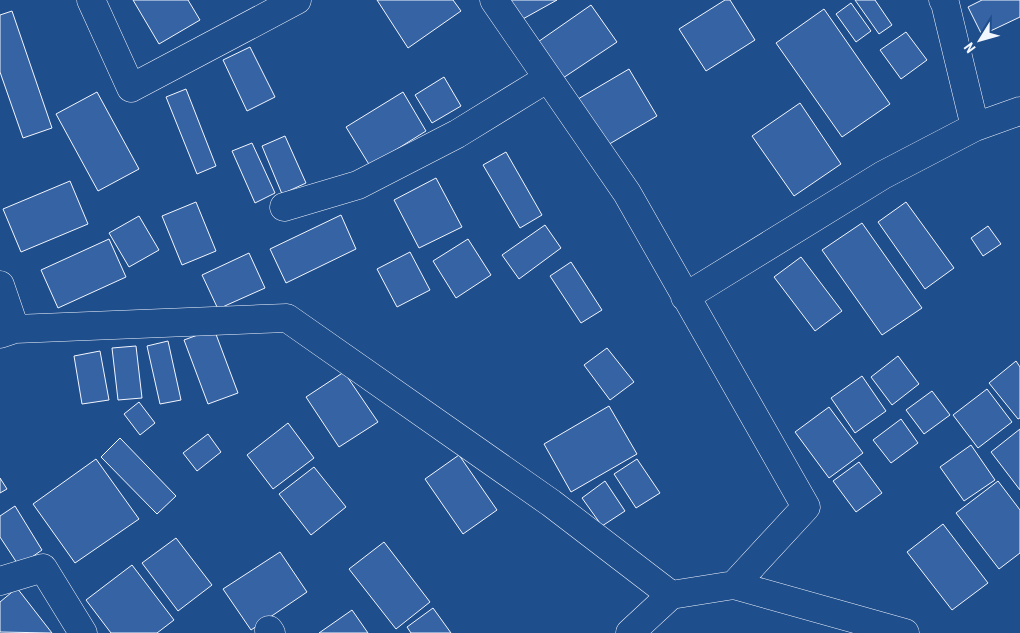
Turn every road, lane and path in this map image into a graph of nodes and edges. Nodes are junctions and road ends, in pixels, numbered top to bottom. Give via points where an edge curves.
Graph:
1 (91, 0) edge
2 (297, 0) edge
3 (494, 0) edge
4 (943, 0) edge
5 (548, 78) junction
6 (1020, 111) edge
7 (975, 127) junction
8 (284, 207) dead end
9 (0, 284) edge
10 (685, 297) junction
11 (8, 332) edge
12 (0, 581) edge
13 (734, 585) junction
14 (671, 595) junction
15 (83, 633) edge
16 (630, 633) edge
17 (905, 633) edge

1 - 2 street via 131,88
3 - 5 street
4 - 7 street
5 - 8 street via 457,134 358,185
5 - 10 street via 627,193
6 - 7 street
7 - 10 street via 883,175
9 - 11 street
10 - 13 street via 806,507
11 - 14 street via 287,318 551,503
12 - 15 street via 43,568
13 - 14 street
13 - 17 street
14 - 16 street

